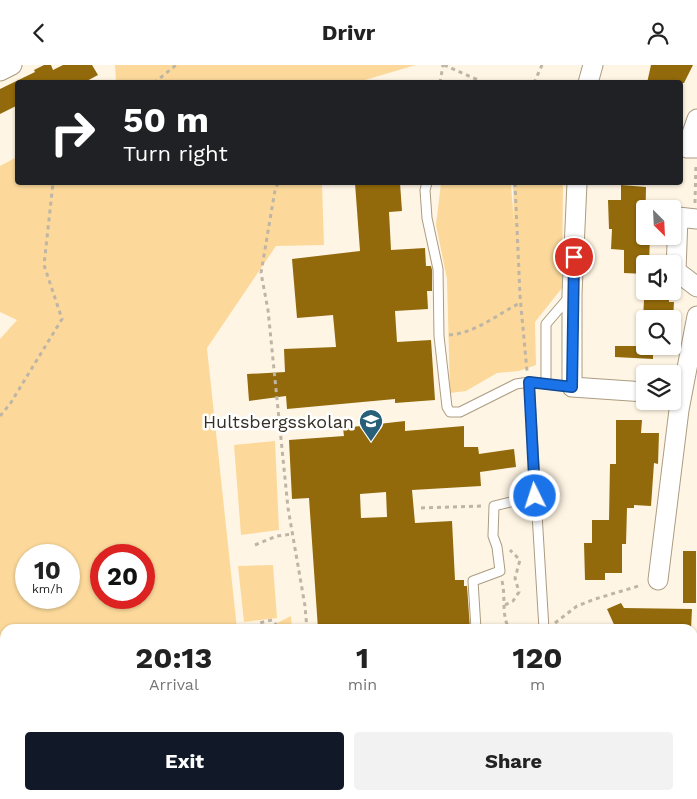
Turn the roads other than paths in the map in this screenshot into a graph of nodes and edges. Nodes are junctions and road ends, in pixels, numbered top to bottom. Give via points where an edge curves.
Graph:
1 (12, 65) edge
2 (593, 65) edge
3 (0, 71) edge
4 (589, 80) edge
5 (697, 119) edge
6 (697, 148) edge
7 (426, 185) edge
8 (577, 185) edge
9 (696, 219) edge
10 (697, 287) edge
11 (572, 294) junction
12 (697, 316) edge
13 (681, 379) edge
14 (529, 382) junction
15 (546, 383) junction
16 (572, 387) junction
17 (636, 392) edge
18 (675, 410) edge
19 (535, 496) junction
20 (658, 581) road end
21 (476, 624) edge
22 (544, 624) edge

1 - 3 street
2 - 4 street
5 - 6 street via 687,147
7 - 14 lane via 426,218 438,269 439,336 447,407 450,412 460,412 516,383
8 - 11 street
9 - 10 street via 678,217 676,271
11 - 15 lane via 546,323
11 - 16 street
12 - 13 street
14 - 15 lane
14 - 19 lane
15 - 16 lane
16 - 17 street
18 - 20 street
19 - 21 lane via 494,506 493,536 500,571 473,581
19 - 22 lane

